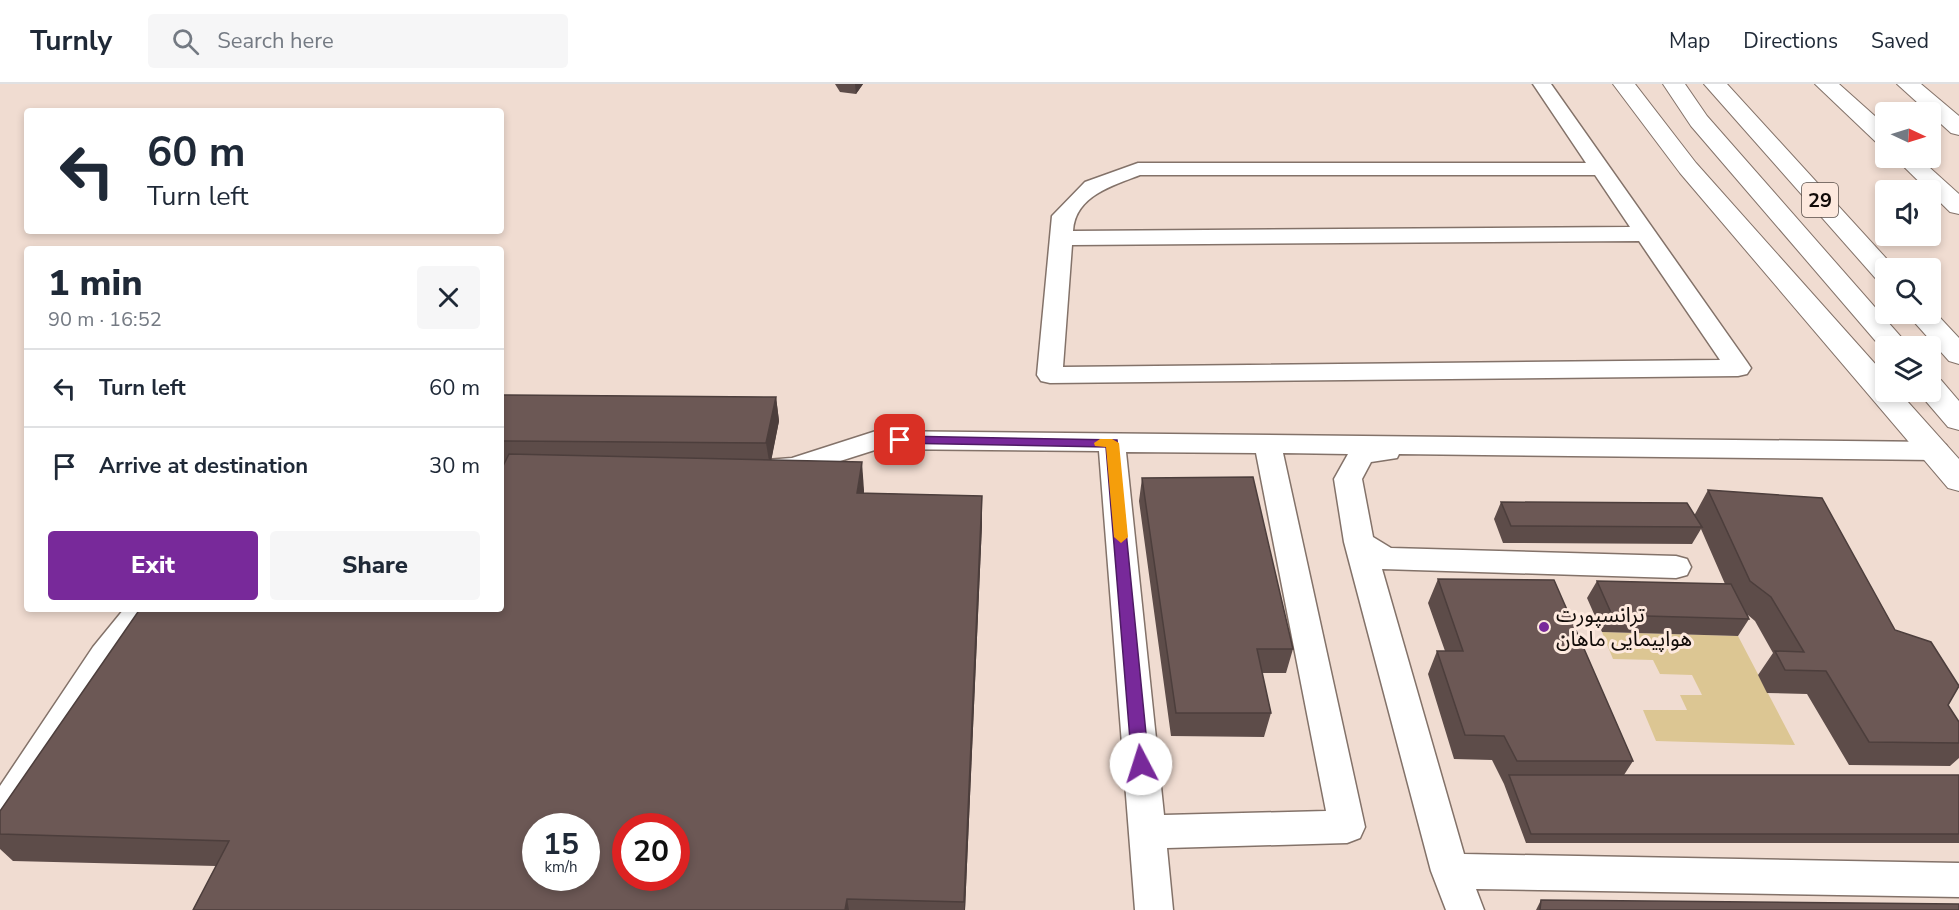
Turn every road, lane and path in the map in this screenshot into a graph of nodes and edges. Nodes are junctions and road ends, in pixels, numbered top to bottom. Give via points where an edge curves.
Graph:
1 (1542, 84) edge
2 (1624, 84) edge
3 (1674, 84) edge
4 (1714, 84) edge
5 (1826, 84) edge
6 (1908, 84) edge
7 (1699, 121) junction
8 (1959, 128) edge
9 (1875, 129) edge
10 (1688, 168) junction
11 (1917, 168) edge
12 (1600, 169) junction
13 (1959, 207) edge
14 (1645, 234) junction
15 (1061, 238) junction
16 (1875, 262) edge
17 (1931, 324) edge
18 (1886, 336) edge
19 (1959, 355) edge
20 (1941, 400) edge
21 (1959, 420) edge
22 (1112, 443) junction
23 (1268, 445) junction
24 (1443, 447) junction
25 (1936, 451) junction
26 (746, 467) edge
27 (1959, 480) edge
28 (1359, 542) junction
29 (1676, 567) dead end
30 (140, 612) edge
31 (0, 816) edge
32 (1147, 832) junction
33 (1449, 871) junction
34 (1959, 880) edge
35 (1154, 910) edge
36 (1465, 910) edge

1 - 12 lane
2 - 10 highway
3 - 7 highway
4 - 16 highway, 29
5 - 9 highway
6 - 8 highway
7 - 10 highway
7 - 18 highway
10 - 25 highway
11 - 13 highway
12 - 14 lane
12 - 15 lane via 1138,169 1092,186 1063,216
14 - 15 lane
14 - 15 lane via 1738,368 1050,375
17 - 19 highway
20 - 21 highway
22 - 23 lane
22 - 26 lane via 876,440 793,467
22 - 32 lane
23 - 24 lane
23 - 32 lane via 1347,827
24 - 25 lane
24 - 28 lane via 1362,454 1348,479
25 - 27 highway
28 - 29 lane via 1385,559
28 - 33 lane
30 - 31 lane via 104,656
32 - 35 lane
33 - 34 lane
33 - 36 lane

